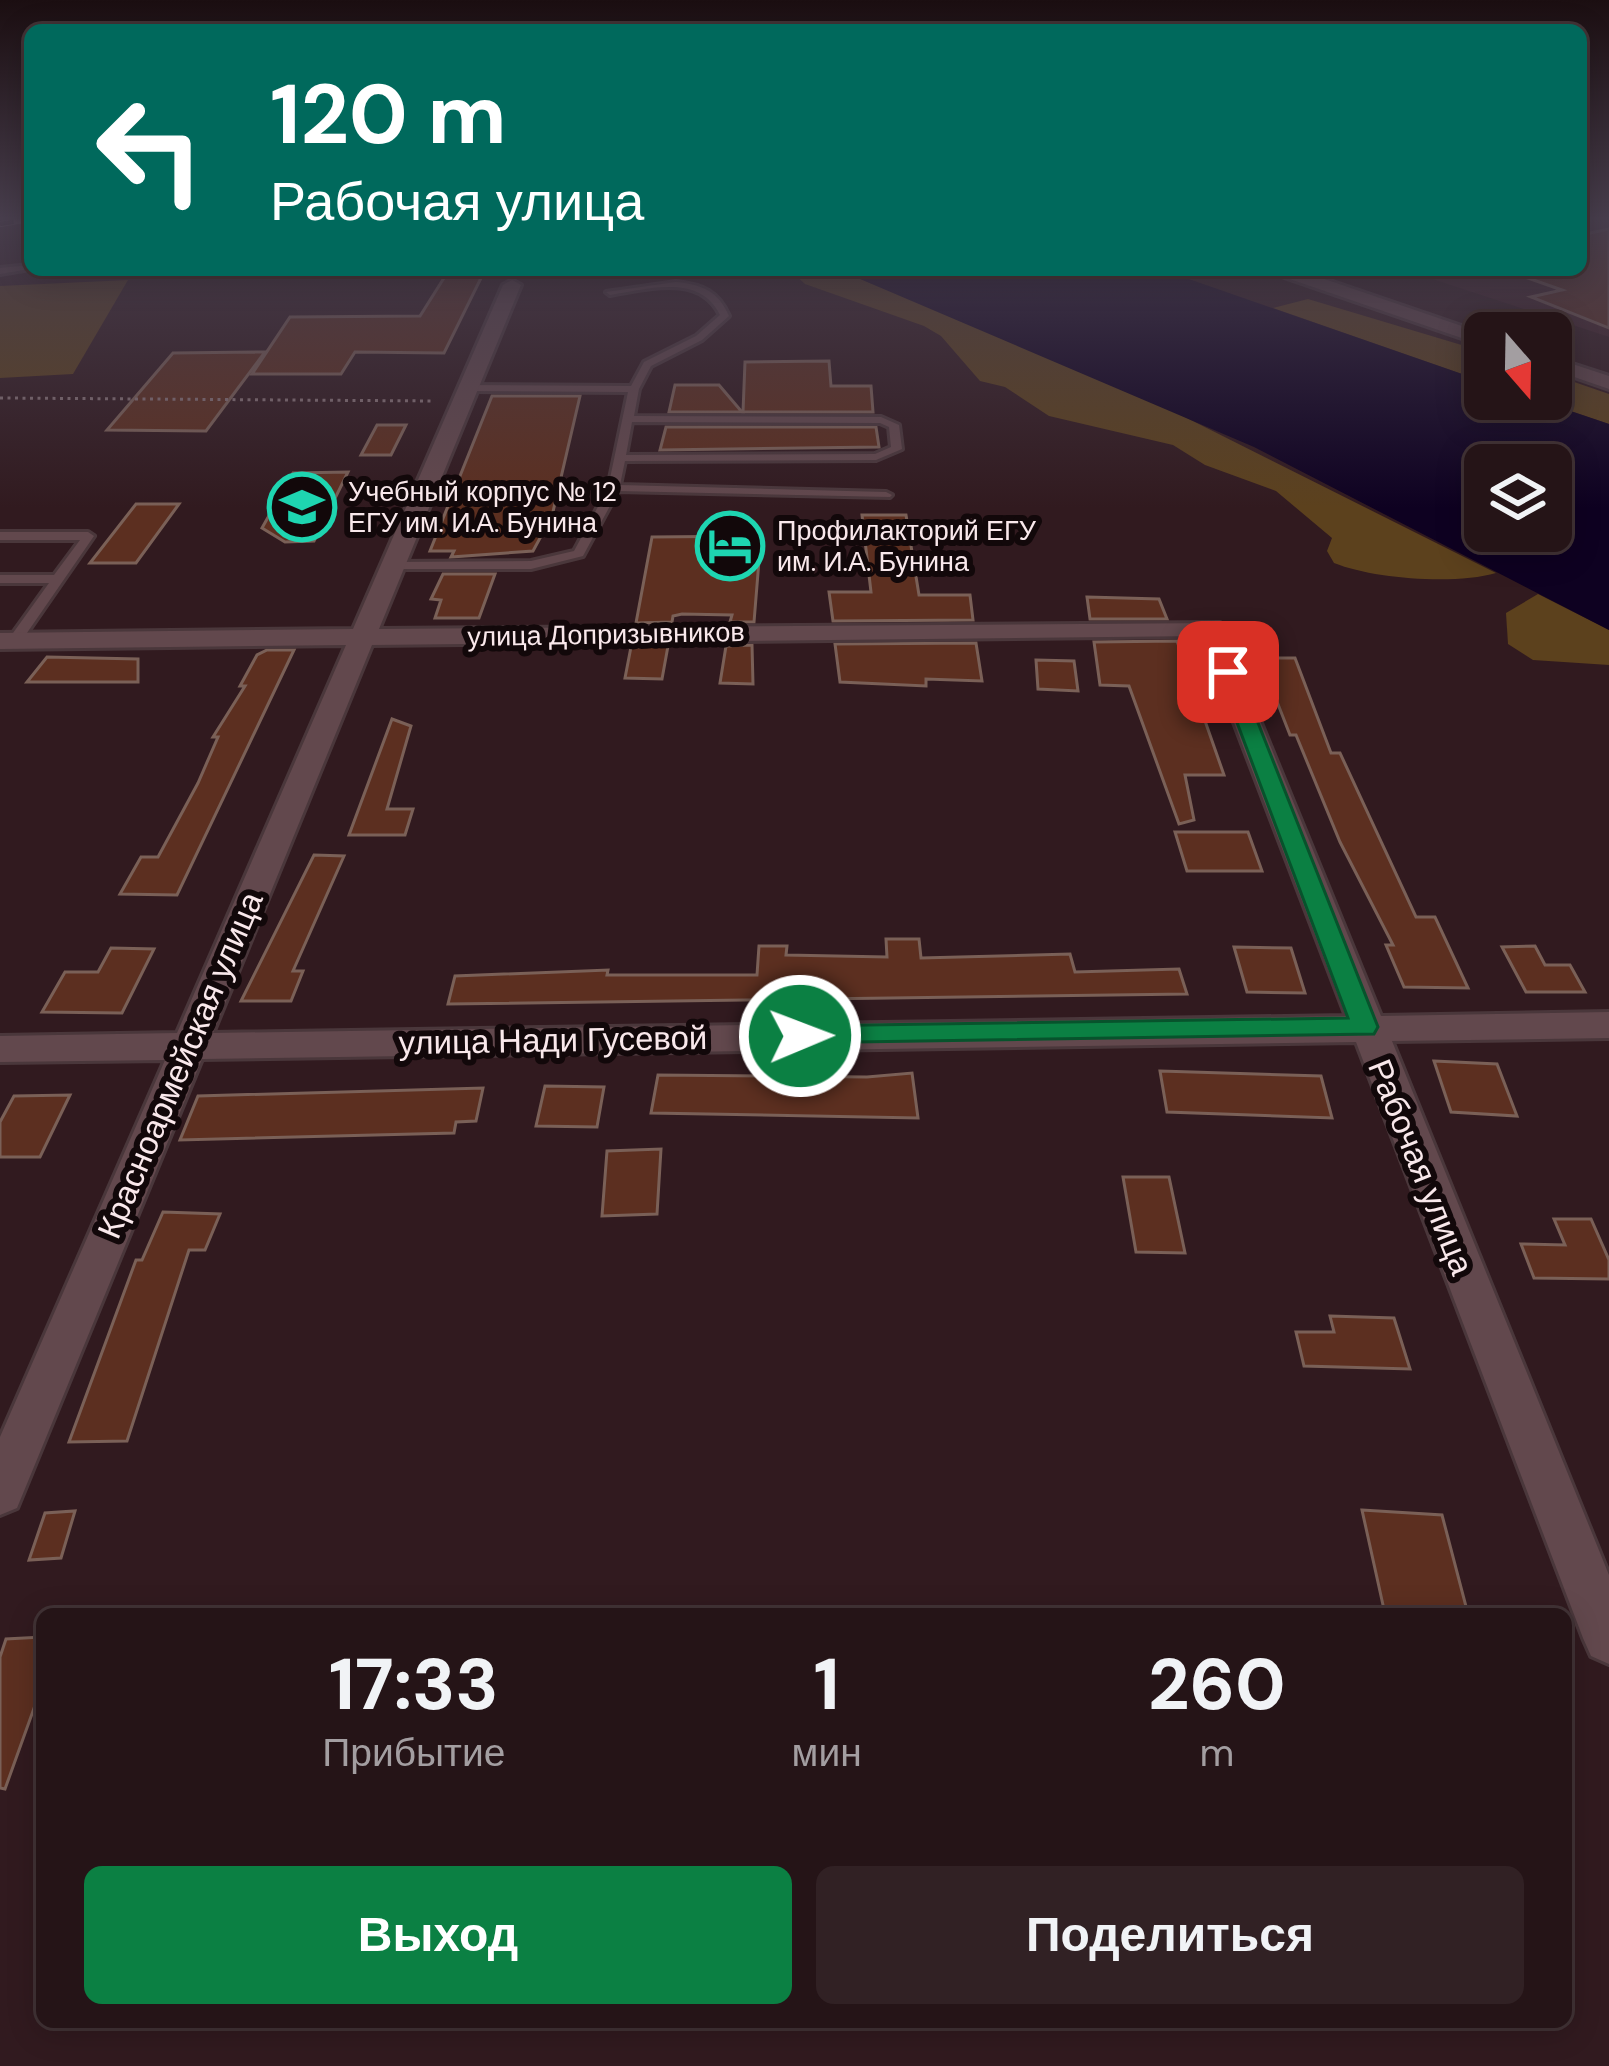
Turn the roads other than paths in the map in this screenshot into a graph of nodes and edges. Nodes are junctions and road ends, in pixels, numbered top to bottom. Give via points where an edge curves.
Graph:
1 (499, 315) edge
2 (723, 315) edge
3 (1414, 315) edge
4 (1464, 333) edge
5 (1572, 370) edge
6 (1609, 383) edge
7 (634, 389) junction
8 (465, 395) junction
9 (631, 419) junction
10 (624, 458) junction
11 (614, 488) junction
12 (886, 495) dead end
13 (0, 536) edge
14 (391, 566) junction
15 (0, 579) edge
16 (58, 579) junction
17 (1211, 628) joint
18 (360, 637) junction
19 (7, 640) edge
20 (1609, 1024) edge
21 (1365, 1027) junction
22 (188, 1046) junction
23 (0, 1049) edge
24 (0, 1492) edge
25 (1609, 1638) edge

1 - 8 street, Красноармейская улица
2 - 7 lane via 699,338 652,358
3 - 4 street
5 - 6 street
7 - 8 lane
7 - 9 lane
8 - 14 street, Красноармейская улица
9 - 10 lane
9 - 10 lane via 881,420 896,428 897,449 876,458
10 - 11 lane
11 - 12 lane
11 - 14 lane via 570,559
13 - 16 lane via 88,536
14 - 18 street, Красноармейская улица
15 - 16 lane
16 - 19 lane
17 - 18 street, улица Допризывников
17 - 21 street, Рабочая улица
18 - 19 street, улица Допризывников
18 - 22 street, Красноармейская улица
20 - 21 street, улица Нади Гусевой
21 - 22 street, улица Нади Гусевой
21 - 25 street, Рабочая улица
22 - 23 street, улица Нади Гусевой
22 - 24 street, Красноармейская улица

